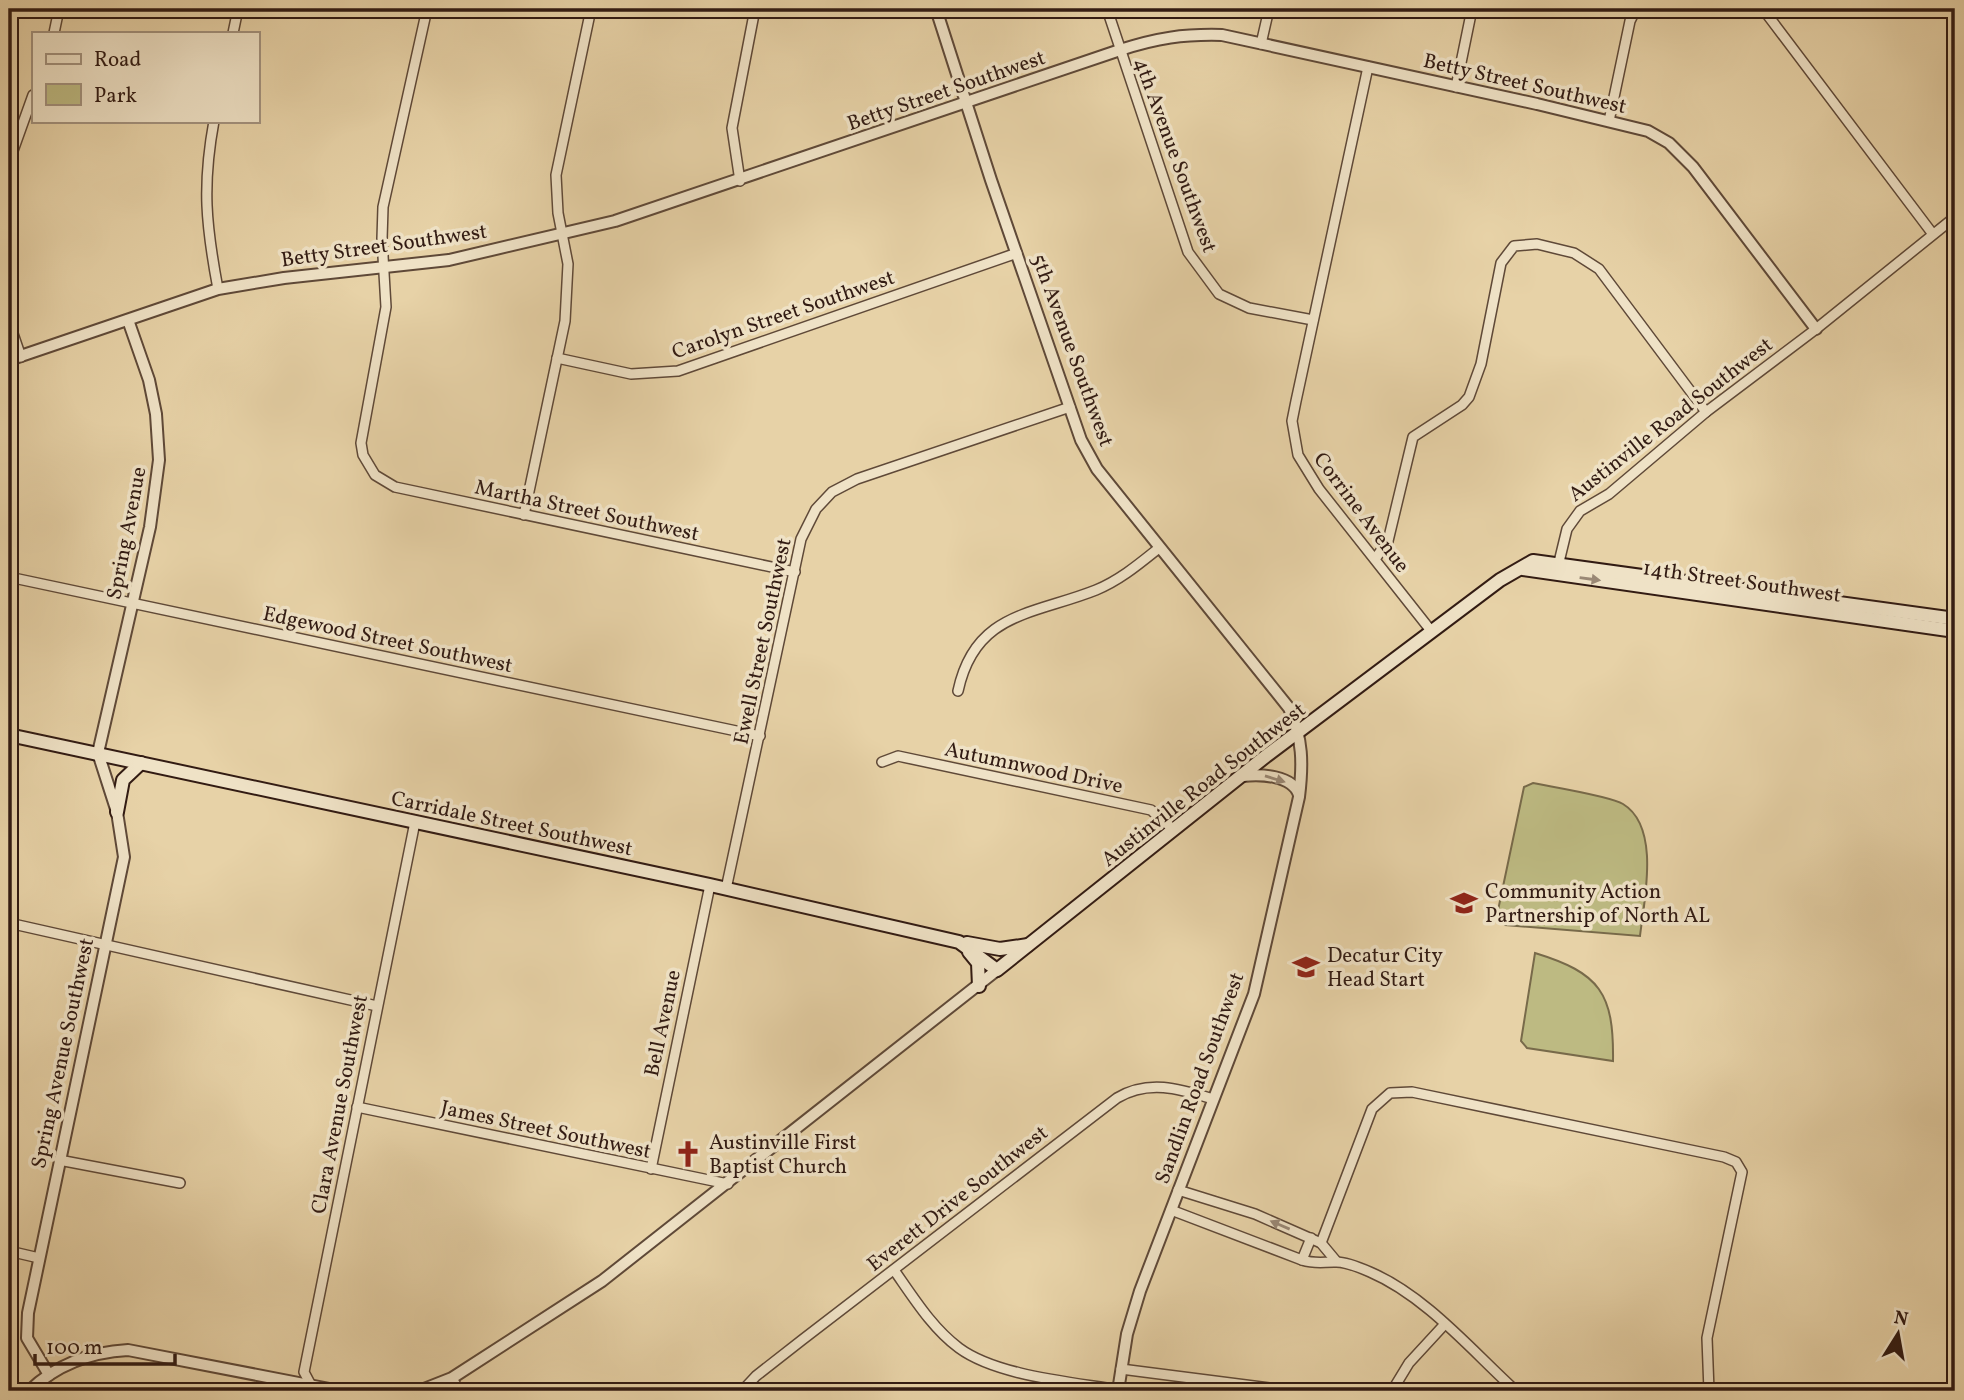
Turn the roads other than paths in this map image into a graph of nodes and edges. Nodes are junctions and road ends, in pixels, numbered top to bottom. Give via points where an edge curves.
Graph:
1 (59, 9) edge
2 (238, 9) edge
3 (427, 9) edge
4 (591, 9) edge
5 (755, 9) edge
6 (936, 9) edge
7 (1107, 9) edge
8 (1269, 9) edge
9 (1472, 9) edge
10 (1636, 9) edge
11 (1763, 9) edge
12 (54, 32) edge
13 (233, 32) edge
14 (1261, 44) junction
15 (1120, 50) junction
16 (1368, 67) junction
17 (1456, 87) junction
18 (32, 98) edge
19 (967, 104) junction
20 (1609, 121) junction
21 (214, 122) edge
22 (9, 162) edge
23 (740, 181) junction
24 (1955, 217) edge
25 (1933, 233) junction
26 (562, 235) junction
27 (1017, 253) junction
28 (384, 268) junction
29 (218, 289) junction
30 (128, 320) junction
31 (1313, 320) junction
32 (9, 322) edge
33 (1816, 329) junction
34 (21, 357) junction
35 (557, 358) junction
36 (9, 360) edge
37 (1070, 407) junction
38 (1706, 412) junction
39 (524, 515) junction
40 (1159, 548) junction
41 (1375, 559) junction
42 (1559, 562) junction
43 (1523, 569) junction
44 (794, 572) junction
45 (9, 577) edge
46 (133, 603) junction
47 (1955, 619) edge
48 (1955, 631) edge
49 (1432, 632) junction
50 (958, 691) dead end
51 (1300, 732) junction
52 (9, 736) edge
53 (760, 736) junction
54 (98, 753) junction
55 (882, 762) dead end
56 (141, 763) junction
57 (1243, 776) junction
58 (1299, 797) junction
59 (117, 811) junction
60 (415, 822) junction
61 (1174, 830) junction
62 (710, 885) junction
63 (726, 889) junction
64 (9, 923) edge
65 (959, 942) junction
66 (105, 944) junction
67 (1028, 945) junction
68 (997, 970) junction
69 (979, 986) junction
70 (377, 1006) junction
71 (1213, 1099) junction
72 (357, 1107) junction
73 (59, 1160) junction
74 (651, 1168) junction
75 (180, 1183) dead end
76 (728, 1184) junction
77 (1178, 1190) junction
78 (1171, 1210) junction
79 (1311, 1238) junction
80 (1321, 1243) junction
81 (9, 1251) edge
82 (39, 1258) junction
83 (1303, 1260) junction
84 (1336, 1261) junction
85 (894, 1270) junction
86 (1444, 1325) junction
87 (1121, 1369) junction
88 (49, 1375) junction
89 (452, 1378) junction
90 (1709, 1387) edge
91 (312, 1389) edge
92 (1277, 1389) dead end
93 (1119, 1390) edge
94 (29, 1391) edge
95 (340, 1391) edge
96 (419, 1391) edge
97 (459, 1391) edge
98 (742, 1391) edge
99 (1392, 1391) edge
100 (1516, 1391) edge

1 - 12 street
2 - 13 street
3 - 28 street via 383,207
4 - 26 street via 556,175
5 - 23 street via 732,128
6 - 19 street, 5th Avenue Southwest
7 - 15 street, 4th Avenue Southwest
8 - 14 street
9 - 17 street
10 - 20 street
11 - 25 street
14 - 15 street, Betty Street Southwest via 1192,34 1164,36
14 - 16 street, Betty Street Southwest
15 - 19 street, Betty Street Southwest
15 - 31 street, 4th Avenue Southwest via 1184,240 1202,273 1219,294 1249,308
16 - 17 street, Betty Street Southwest
16 - 31 street, Corrine Avenue
17 - 20 street, Betty Street Southwest
18 - 22 street
19 - 23 street, Betty Street Southwest
19 - 27 street, 5th Avenue Southwest
20 - 33 street, Betty Street Southwest via 1648,131 1669,143 1693,167
21 - 29 street via 205,197
23 - 26 street, Betty Street Southwest
24 - 25 street, Austinville Road Southwest
25 - 33 street, Austinville Road Southwest
26 - 28 street, Betty Street Southwest via 449,260
26 - 35 street via 568,296
27 - 35 street, Carolyn Street Southwest via 678,371 631,374
27 - 37 street, 5th Avenue Southwest
28 - 29 street, Betty Street Southwest
28 - 39 street, Martha Street Southwest via 385,319 361,443 363,455 375,475 395,487
29 - 30 street, Betty Street Southwest
30 - 34 street, Betty Street Southwest
30 - 46 street, Spring Avenue via 149,380 159,460
31 - 41 street, Corrine Avenue via 1292,421 1298,456
32 - 34 street
33 - 38 street, Austinville Road Southwest
34 - 36 street, Betty Street Southwest
35 - 39 street
37 - 40 street, 5th Avenue Southwest via 1097,469
37 - 44 street, Ewell Street Southwest via 867,474 832,492 806,528
38 - 41 street via 1599,269 1574,253 1537,244 1514,246 1501,264 1481,364 1469,397 1413,437 1388,541
38 - 42 street, Austinville Road Southwest via 1609,494 1580,511 1567,529
39 - 44 street, Martha Street Southwest
40 - 50 street via 1118,580 991,631 968,656
40 - 51 street, 5th Avenue Southwest via 1289,708
41 - 49 street, Corrine Avenue
42 - 43 main road, Austinville Road Southwest via 1532,561
42 - 47 main road, 14th Street Southwest
43 -> 48 main road, 14th Street Southwest
43 - 49 main road, Austinville Road Southwest via 1500,580
44 - 53 street, Ewell Street Southwest
45 - 46 street, Edgewood Street Southwest
46 - 53 street, Edgewood Street Southwest
46 - 54 street, Spring Avenue
49 - 51 main road, Austinville Road Southwest
51 - 57 main road, Austinville Road Southwest
51 - 58 street, Sandlin Road Southwest via 1303,769
52 - 54 main road, Carridale Street Southwest
53 - 63 street, Ewell Street Southwest
54 - 56 main road, Carridale Street Southwest
54 - 59 street, Spring Avenue Southwest
55 - 61 street, Autumnwood Drive via 898,756 1151,810
56 - 59 main road via 123,780
56 - 60 main road, Carridale Street Southwest
57 -> 58 street via 1282,780 1295,787
57 - 61 main road, Austinville Road Southwest
58 - 71 street, Sandlin Road Southwest via 1257,983
59 - 66 street, Spring Avenue Southwest via 124,857
60 - 62 main road, Carridale Street Southwest
60 - 70 street, Clara Avenue Southwest
61 - 67 main road, Austinville Road Southwest
62 - 63 main road, Carridale Street Southwest
62 - 74 street, Bell Avenue
63 - 65 main road, Carridale Street Southwest
64 - 66 street
65 - 67 main road via 1000,949
65 - 68 main road, Carridale Street Southwest
65 - 69 main road via 978,963
66 - 70 street
66 - 73 street, Spring Avenue Southwest
67 - 68 main road, Austinville Road Southwest
68 - 69 street, Austinville Road Southwest
69 - 76 street, Austinville Road Southwest
70 - 72 street, Clara Avenue Southwest
71 - 77 street, Sandlin Road Southwest
71 - 85 street, Everett Drive Southwest via 1161,1086 1127,1092
72 - 74 street, James Street Southwest
72 - 91 street, Clara Avenue Southwest via 304,1372
73 - 75 street
73 - 82 street, Spring Avenue Southwest
74 - 76 street, James Street Southwest
76 - 89 street, Austinville Road Southwest via 602,1281
77 - 78 street, Sandlin Road Southwest
79 -> 77 street via 1255,1214
78 - 83 street
78 - 87 street, Sandlin Road Southwest via 1139,1291
79 - 80 street
79 - 83 street
80 - 84 street
80 - 90 street via 1372,1109 1379,1099 1401,1091 1736,1162 1742,1172 1741,1184 1707,1338
81 - 82 street
82 - 88 street, Spring Avenue Southwest via 27,1313 27,1338
83 - 84 street via 1316,1264
84 - 86 street via 1390,1281
85 - 93 street via 942,1333 979,1360
85 - 98 street, Everett Drive Southwest
86 - 99 street via 1409,1363
86 - 100 street
87 - 92 street
87 - 93 street, Sandlin Road Southwest
88 - 91 street via 81,1358 128,1350
88 - 94 street
89 - 96 street, Austinville Road Southwest
89 - 97 street
91 - 95 street

